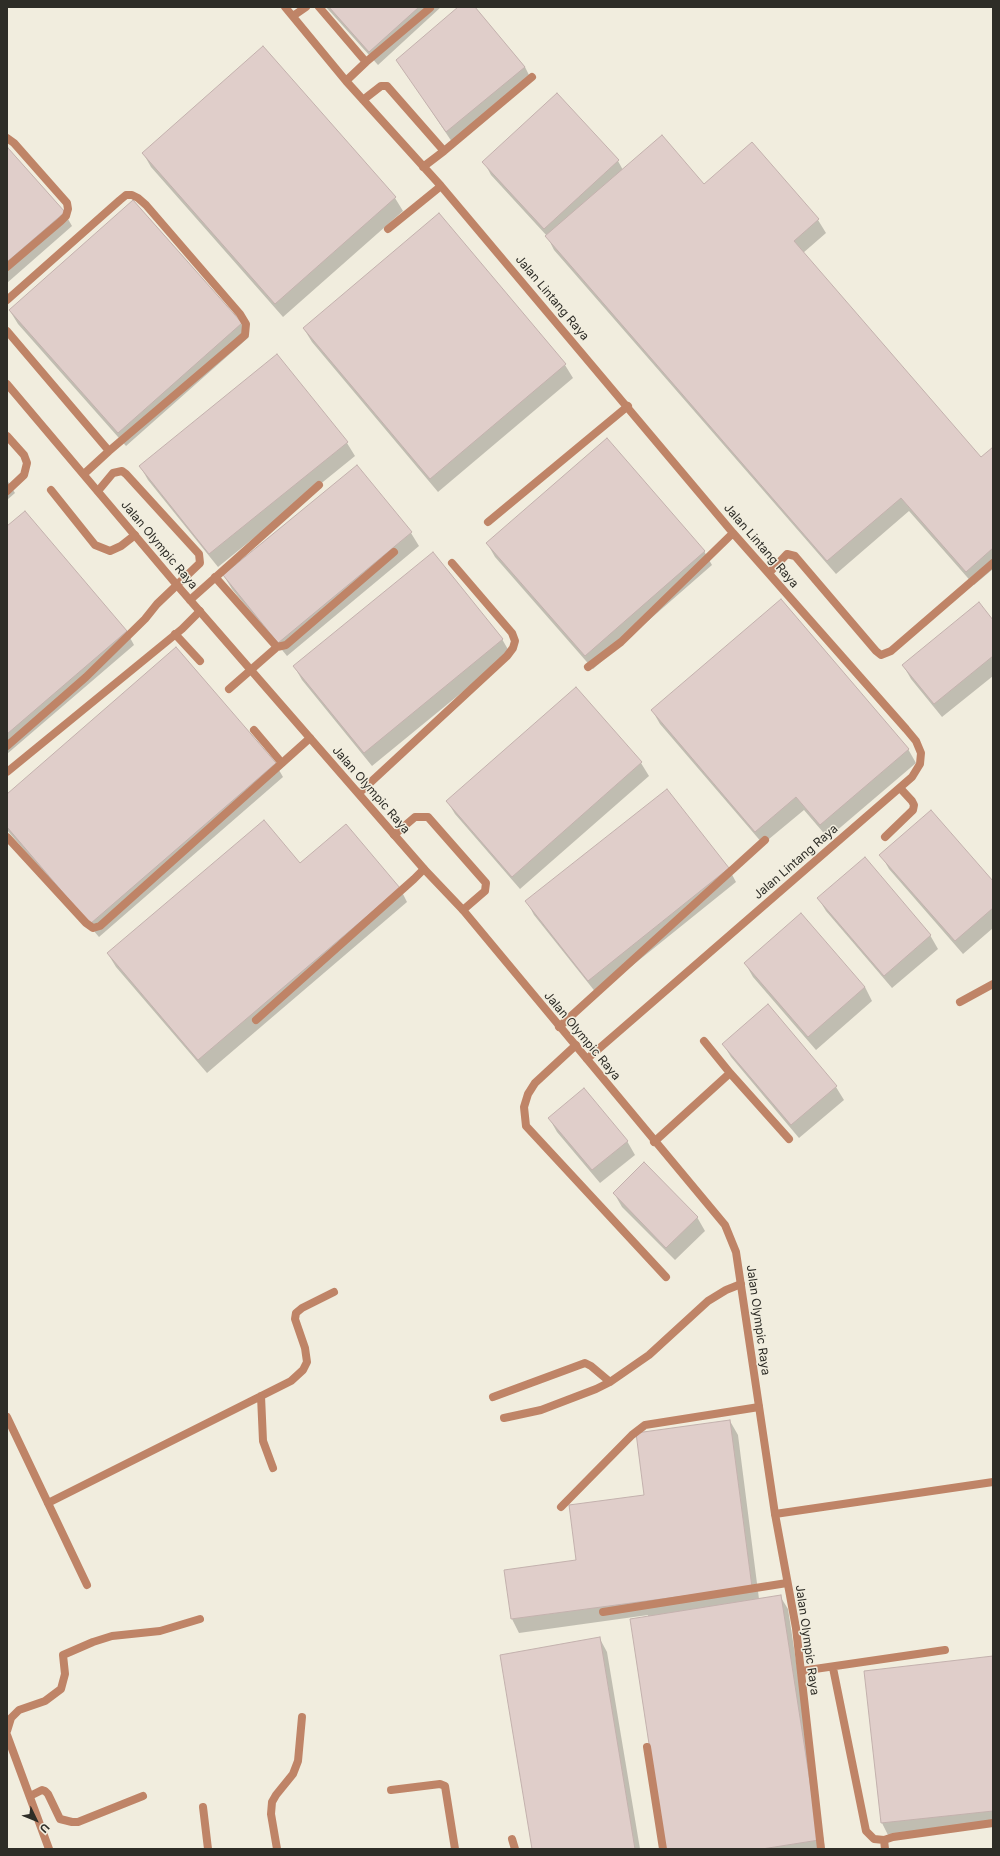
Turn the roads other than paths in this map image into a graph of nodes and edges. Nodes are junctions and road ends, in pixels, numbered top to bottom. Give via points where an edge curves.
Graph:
1 (286, 7) edge
2 (306, 7) edge
3 (319, 7) edge
4 (430, 8) edge
5 (293, 16) junction
6 (366, 62) junction
7 (532, 77) dead end
8 (346, 81) junction
9 (364, 100) junction
10 (7, 138) edge
11 (444, 151) junction
12 (423, 167) junction
13 (441, 186) junction
14 (388, 229) dead end
15 (7, 267) edge
16 (7, 300) edge
17 (7, 331) edge
18 (7, 384) edge
19 (628, 406) junction
20 (7, 436) edge
21 (109, 451) junction
22 (84, 474) junction
23 (319, 485) dead end
24 (51, 490) dead end
25 (7, 491) edge
26 (98, 491) junction
27 (488, 522) dead end
28 (733, 533) junction
29 (135, 535) junction
30 (394, 552) dead end
31 (452, 563) dead end
32 (993, 563) edge
33 (769, 574) junction
34 (215, 576) junction
35 (176, 584) junction
36 (190, 600) junction
37 (200, 611) junction
38 (175, 634) junction
39 (277, 647) junction
40 (200, 661) dead end
41 (588, 667) dead end
42 (251, 670) junction
43 (229, 689) dead end
44 (254, 730) dead end
45 (310, 738) junction
46 (7, 746) edge
47 (281, 762) junction
48 (7, 772) edge
49 (900, 788) junction
50 (359, 793) junction
51 (394, 835) junction
52 (7, 837) edge
53 (885, 837) dead end
54 (766, 840) dead end
55 (424, 869) junction
56 (463, 910) junction
57 (993, 984) edge
58 (960, 1002) dead end
59 (256, 1020) dead end
60 (558, 1027) junction
61 (704, 1041) dead end
62 (576, 1045) junction
63 (587, 1059) junction
64 (730, 1073) junction
65 (789, 1139) dead end
66 (654, 1142) junction
67 (666, 1277) dead end
68 (741, 1284) junction
69 (334, 1292) dead end
70 (610, 1382) junction
71 (262, 1396) junction
72 (493, 1397) dead end
73 (759, 1408) junction
74 (7, 1417) edge
75 (504, 1418) dead end
76 (273, 1468) dead end
77 (993, 1482) edge
78 (48, 1503) junction
79 (561, 1507) dead end
80 (775, 1514) junction
81 (787, 1583) junction
82 (87, 1585) dead end
83 (603, 1612) dead end
84 (200, 1619) dead end
85 (945, 1650) dead end
86 (833, 1668) junction
87 (801, 1672) junction
88 (302, 1717) dead end
89 (7, 1731) edge
90 (7, 1735) edge
91 (647, 1747) dead end
92 (391, 1790) dead end
93 (30, 1796) junction
94 (143, 1796) dead end
95 (203, 1806) dead end
96 (993, 1823) edge
97 (512, 1839) dead end
98 (884, 1840) junction
99 (49, 1849) edge
100 (208, 1849) edge
101 (278, 1849) edge
102 (455, 1849) edge
103 (515, 1849) edge
104 (663, 1849) edge
105 (821, 1849) edge
106 (885, 1849) edge

1 - 5 street, Jalan Lintang Raya
2 - 5 street
3 - 6 street
4 - 6 street
5 - 8 street, Jalan Lintang Raya
6 - 8 street
7 - 11 street
8 - 9 street, Jalan Lintang Raya
9 - 11 street via 381,86 387,86
9 - 12 street, Jalan Lintang Raya
10 - 15 street via 67,203 68,209 61,221
11 - 12 street
12 - 13 street, Jalan Lintang Raya
13 - 14 street
13 - 19 street, Jalan Lintang Raya
16 - 21 street via 120,200 132,195 146,205 240,314 246,324 244,335
17 - 21 street
18 - 22 street, Jalan Olympic Raya
19 - 27 street
19 - 28 street, Jalan Lintang Raya
20 - 25 street via 24,455 27,463 24,475
21 - 22 street
22 - 26 street, Jalan Olympic Raya
23 - 34 street
24 - 29 street via 96,545 110,551
26 - 29 street, Jalan Olympic Raya
26 - 35 street via 113,473 122,471 199,554 200,563
28 - 33 street, Jalan Lintang Raya
28 - 41 street via 621,642
29 - 35 street, Jalan Olympic Raya
30 - 39 street via 286,645
31 - 50 street via 512,633 514,648
32 - 33 street via 891,651 881,655 795,556 788,554
33 - 49 street, Jalan Lintang Raya via 916,741 921,753 920,764 912,777
34 - 36 street
34 - 39 street
35 - 36 street, Jalan Olympic Raya
35 - 46 street via 145,619 86,677
36 - 37 street, Jalan Olympic Raya
37 - 38 street
37 - 42 street, Jalan Olympic Raya
38 - 40 street
38 - 48 street
39 - 42 street
42 - 43 street
42 - 45 street, Jalan Olympic Raya
44 - 47 street
45 - 47 street
45 - 50 street, Jalan Olympic Raya
47 - 52 street via 100,926 93,928 86,924
49 - 53 street via 912,801 913,810
49 - 63 street, Jalan Lintang Raya
50 - 51 street, Jalan Olympic Raya
51 - 55 street, Jalan Olympic Raya
51 - 56 street via 415,817 428,817 486,883 485,891
54 - 60 street
55 - 56 street, Jalan Olympic Raya
55 - 59 street
56 - 60 street, Jalan Olympic Raya
57 - 58 street
60 - 62 street, Jalan Olympic Raya
61 - 64 street
62 - 63 street, Jalan Olympic Raya
62 - 67 street via 535,1083 528,1094 524,1107 526,1126
63 - 66 street, Jalan Olympic Raya
64 - 65 street
64 - 66 street
66 - 68 street, Jalan Olympic Raya via 725,1226 736,1252
68 - 70 street via 708,1301 649,1355
68 - 73 street, Jalan Olympic Raya
69 - 71 street via 296,1313 295,1320 307,1356 305,1367 291,1381
70 - 72 street via 585,1363
70 - 75 street via 541,1410
71 - 76 street via 262,1441
71 - 78 street
73 - 79 street via 645,1425
73 - 80 street, Jalan Olympic Raya
74 - 78 street
77 - 80 street
78 - 82 street
80 - 81 street, Jalan Olympic Raya
81 - 83 street
81 - 87 street, Jalan Olympic Raya
84 - 89 street via 160,1631 112,1636 63,1655 65,1674 61,1689 45,1701 19,1710 11,1718
85 - 86 street
86 - 87 street
86 - 98 street via 866,1831 874,1839
87 - 105 street, Jalan Olympic Raya
88 - 101 street via 298,1761 293,1774 272,1802 271,1814
90 - 93 street
91 - 104 street
92 - 102 street via 440,1784 445,1786
93 - 94 street via 45,1791 60,1819 72,1822 78,1822
93 - 99 street
95 - 100 street
96 - 98 street
97 - 103 street
98 - 106 street

